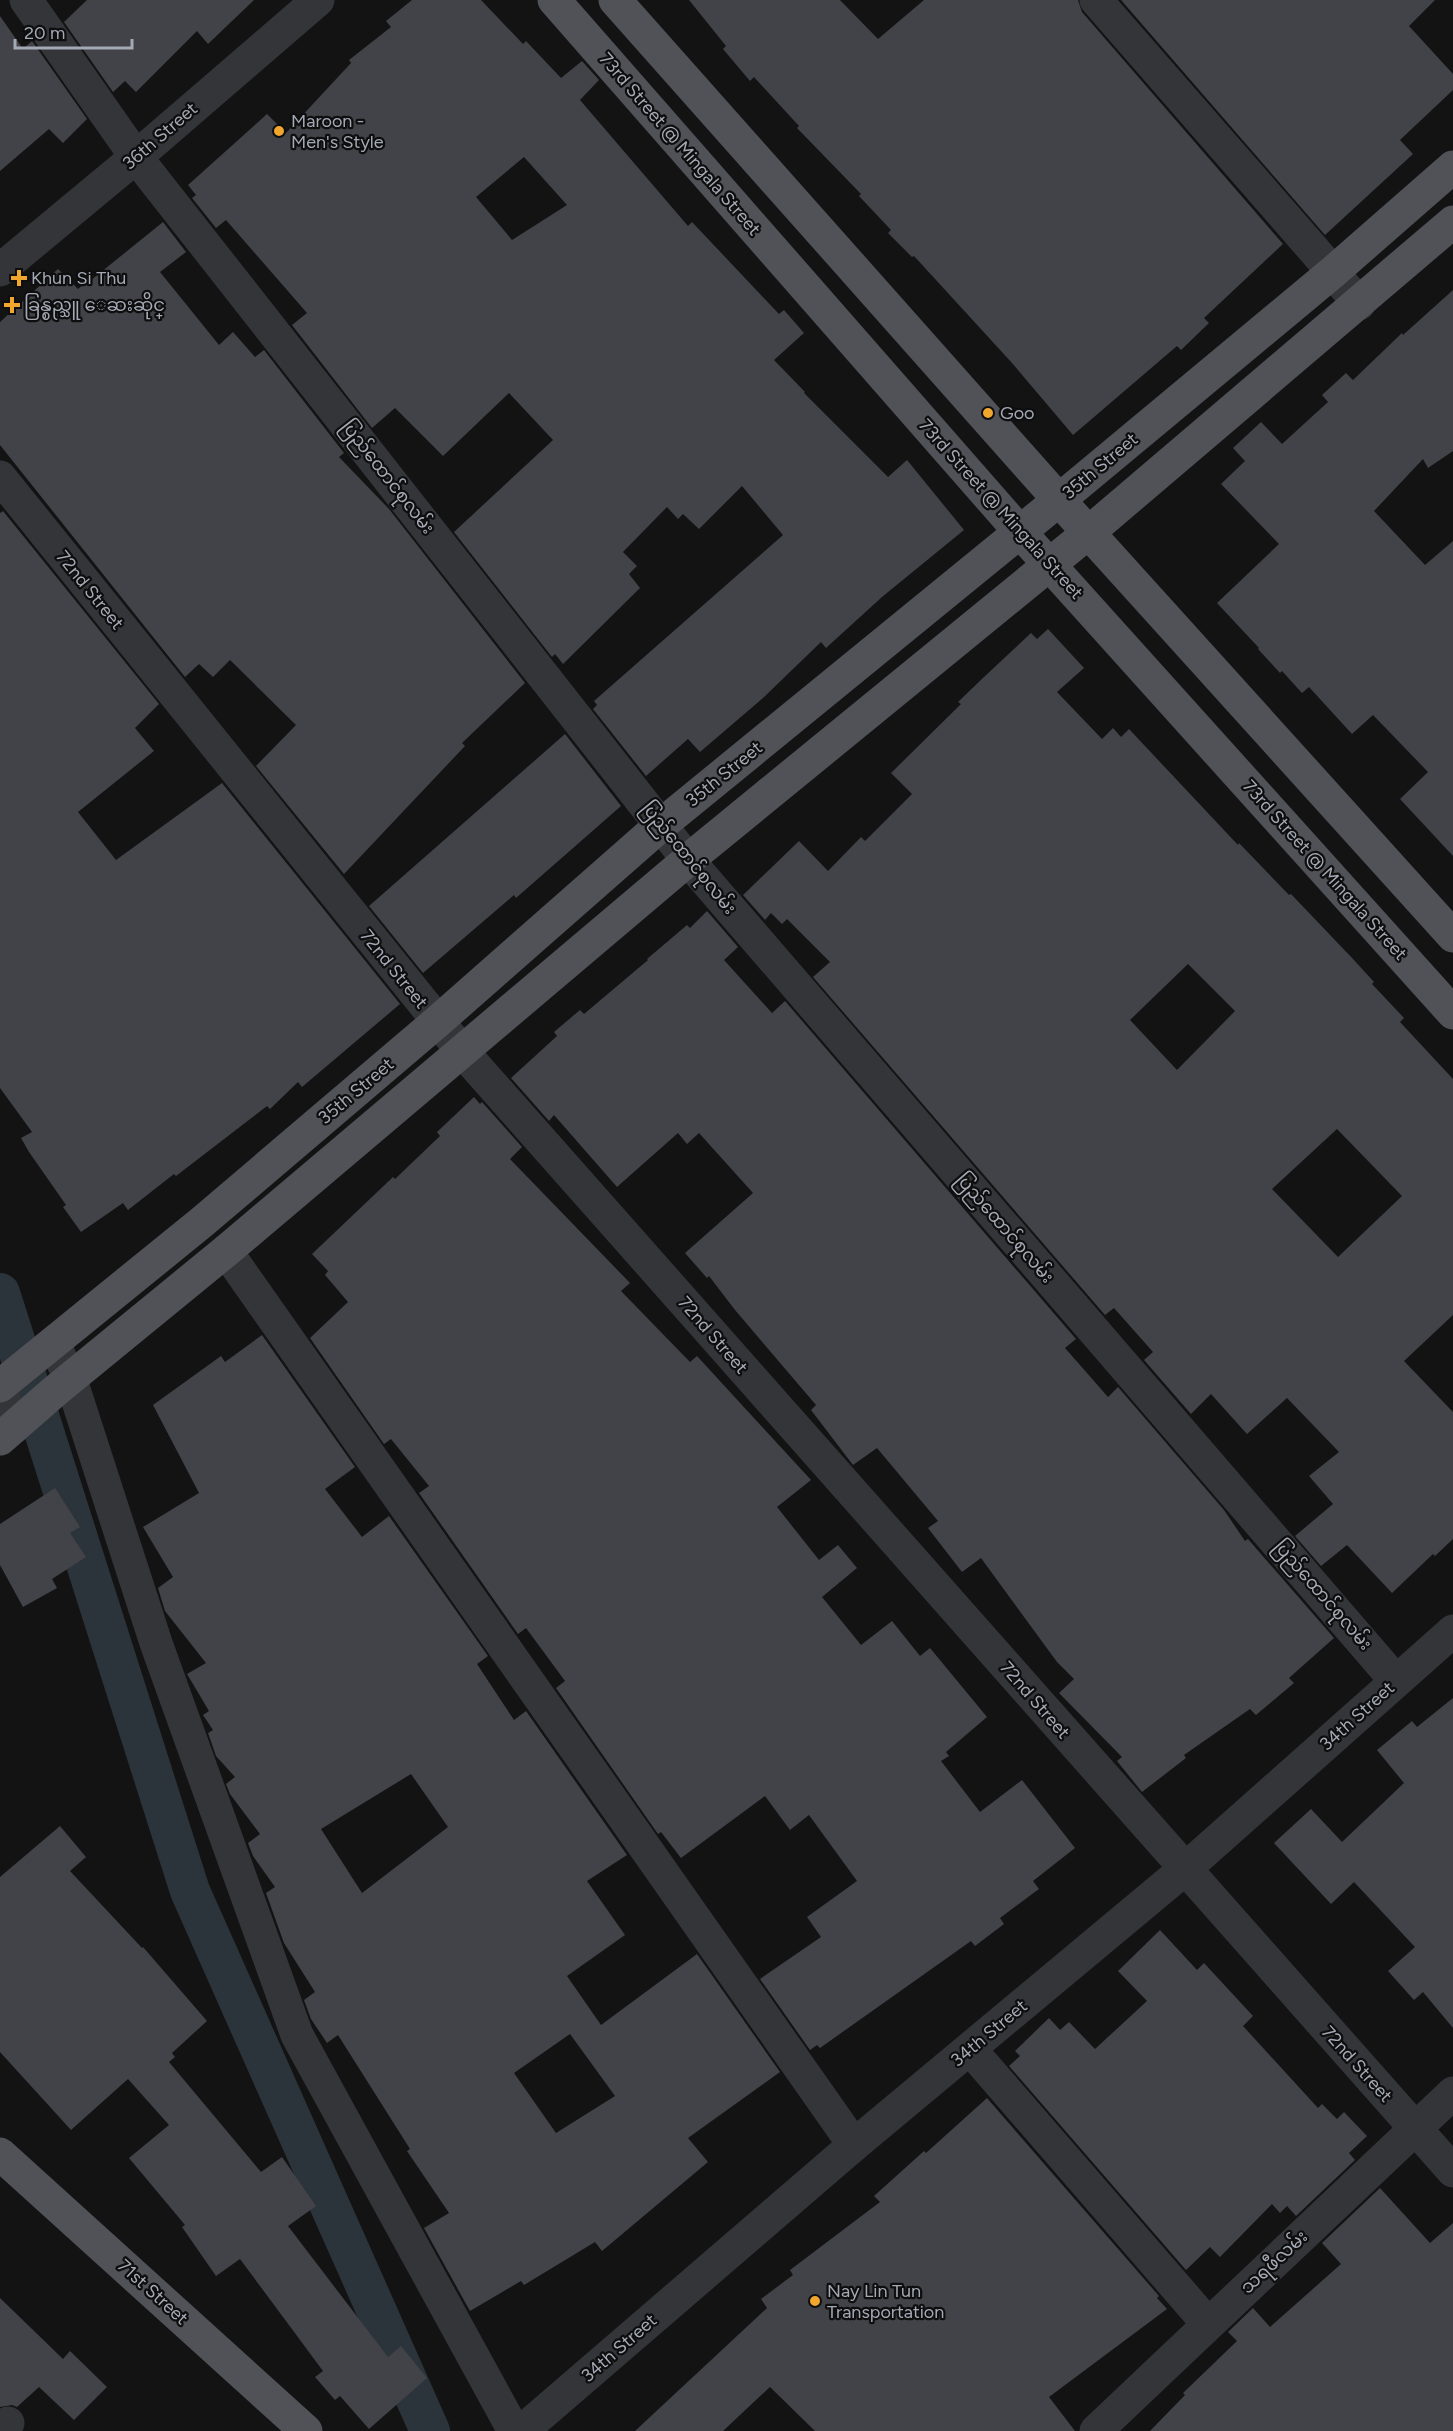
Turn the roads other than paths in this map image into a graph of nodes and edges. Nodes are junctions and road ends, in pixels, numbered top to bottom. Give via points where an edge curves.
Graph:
1 (26, 0) edge
2 (318, 0) edge
3 (554, 0) edge
4 (615, 0) edge
5 (1096, 0) edge
6 (136, 157) junction
7 (1453, 167) edge
8 (1453, 222) edge
9 (0, 270) edge
10 (1333, 272) junction
11 (1359, 304) junction
12 (0, 477) edge
13 (1059, 500) junction
14 (1020, 532) junction
15 (1088, 533) junction
16 (1050, 565) junction
17 (661, 825) junction
18 (688, 860) junction
19 (1453, 936) edge
20 (1453, 1012) edge
21 (437, 1022) junction
22 (462, 1051) junction
23 (226, 1251) junction
24 (47, 1350) junction
25 (2, 1385) edge
26 (63, 1385) junction
27 (12, 1429) edge
28 (1453, 1631) edge
29 (1396, 1681) junction
30 (1185, 1869) junction
31 (970, 2049) junction
32 (1453, 2093) edge
33 (1414, 2128) junction
34 (854, 2145) junction
35 (0, 2154) edge
36 (1453, 2171) edge
37 (1208, 2324) junction
38 (306, 2431) edge
39 (514, 2431) edge
40 (522, 2431) edge
41 (1096, 2431) edge

1 - 6 street, ပြည်ထောင်စုလမ်း
2 - 6 street, 36th Street
3 - 14 main road, 73rd Street @ Mingala Street
4 - 13 main road
5 - 10 street
6 - 9 street, 36th Street
6 - 17 street, ပြည်ထောင်စုလမ်း
7 - 10 main road, 35th Street
8 - 11 main road, 35th Street
10 - 11 street
10 - 13 main road, 35th Street
11 - 15 main road, 35th Street
12 - 21 street, 72nd Street
13 - 14 main road, 35th Street
13 - 15 main road
14 - 16 main road, 73rd Street @ Mingala Street
14 - 17 main road, 35th Street
15 - 16 main road, 35th Street
15 - 19 main road
16 - 18 main road, 35th Street
16 - 20 main road, 73rd Street @ Mingala Street
17 - 18 street, ပြည်ထောင်စုလမ်း
17 - 21 main road, 35th Street
18 - 22 main road, 35th Street
18 - 29 street, ပြည်ထောင်စုလမ်း
21 - 22 street, 72nd Street
21 - 24 main road, 35th Street
22 - 23 main road, 35th Street
22 - 30 street, 72nd Street
23 - 26 main road, 35th Street
23 - 34 street
24 - 25 main road, 35th Street
24 - 26 street
25 - 27 street
26 - 27 main road, 35th Street
26 - 39 street via 297,2035
28 - 29 street, 34th Street
29 - 30 street, 34th Street
30 - 31 street, 34th Street
30 - 33 street, 72nd Street
31 - 34 street, 34th Street
31 - 37 street
32 - 33 street, သရဖီလမ်း
33 - 36 street, 72nd Street
33 - 37 street, သရဖီလမ်း
34 - 40 street, 34th Street
35 - 38 main road, 71st Street
37 - 41 street, သရဖီလမ်း

